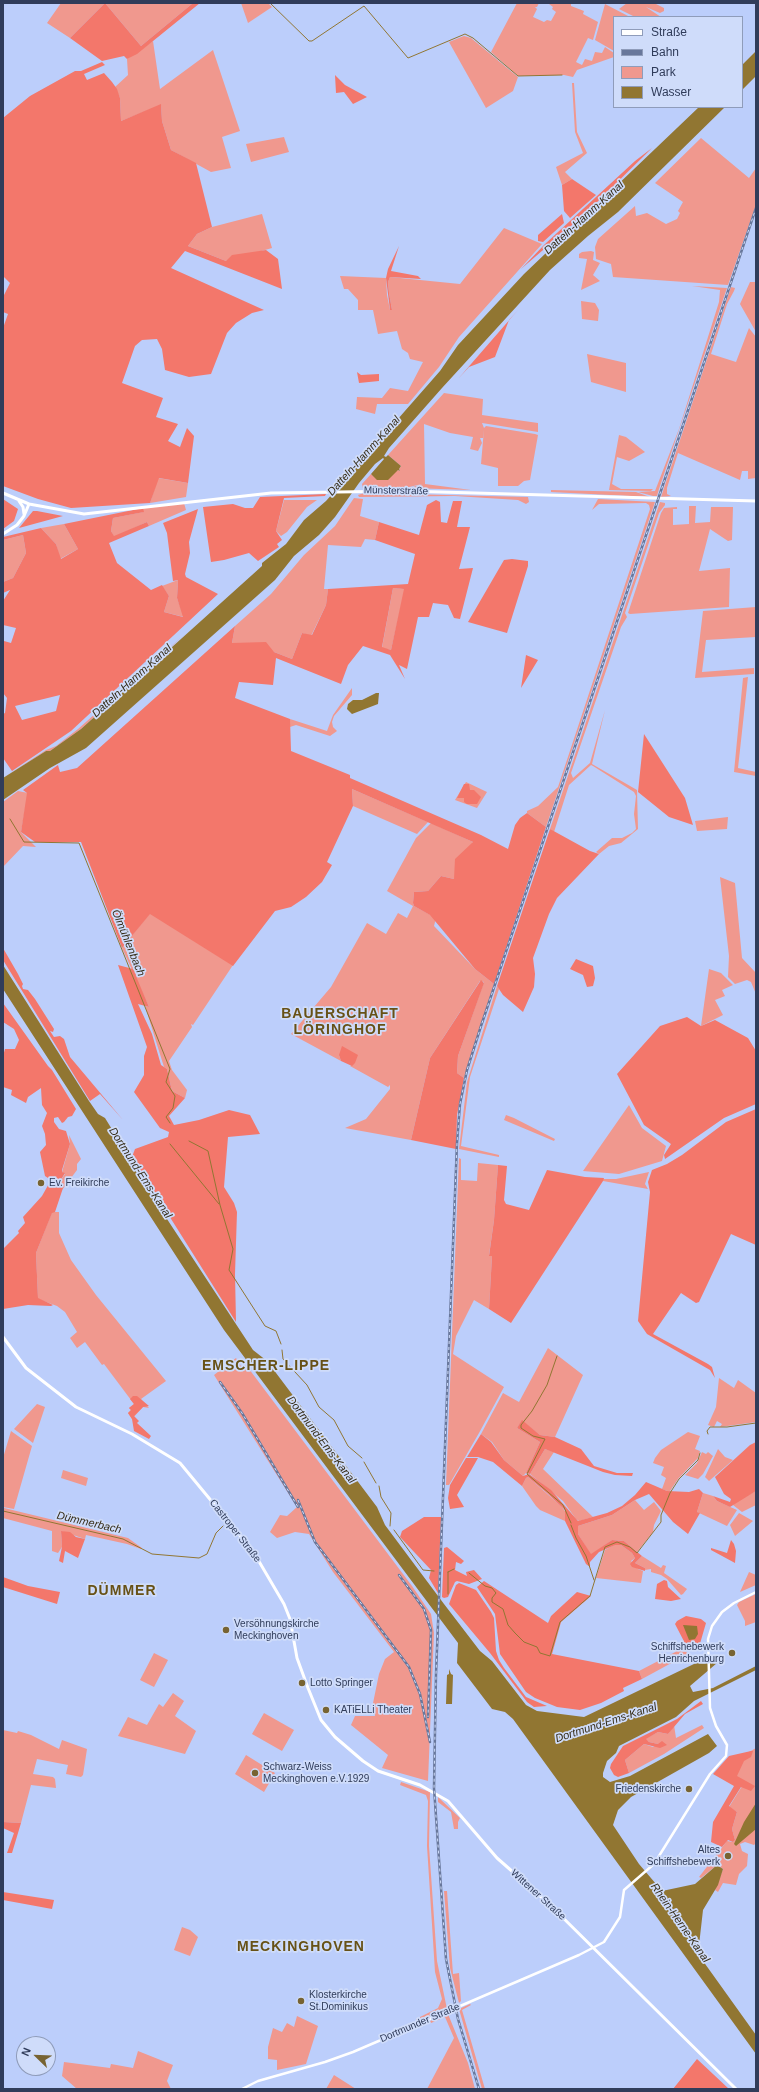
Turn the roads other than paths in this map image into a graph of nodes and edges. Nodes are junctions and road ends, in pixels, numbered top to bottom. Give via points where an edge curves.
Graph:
1 (3, 493) edge
2 (18, 500) junction
3 (756, 501) edge
4 (29, 504) junction
5 (24, 516) junction
6 (3, 534) edge
7 (3, 1338) edge
8 (756, 1592) edge
9 (397, 1778) joint
10 (594, 1948) junction
11 (242, 2089) edge
12 (736, 2089) edge

1 - 2 main road, Münsterstraße
2 - 4 main road, Münsterstraße
2 - 5 main road via 23,507
3 - 4 main road, Münsterstraße via 359,490 254,494 84,514
4 - 5 main road
5 - 6 main road via 17,525
7 - 9 main road, Castroper Straße via 26,1368 76,1407 132,1434 180,1463 254,1553 281,1597 290,1618 297,1658 324,1725 339,1742 364,1761 378,1771
8 - 10 main road, Dortmunder Straße via 726,1608 715,1621 708,1639 709,1696 712,1714 727,1745 725,1757 710,1774 654,1864 623,1893 617,1924 604,1942
9 - 10 main road, Wittener Straße via 427,1788 448,1801 496,1857
10 - 11 main road, Dortmunder Straße via 353,2052 258,2080
10 - 12 main road, Wittener Straße

